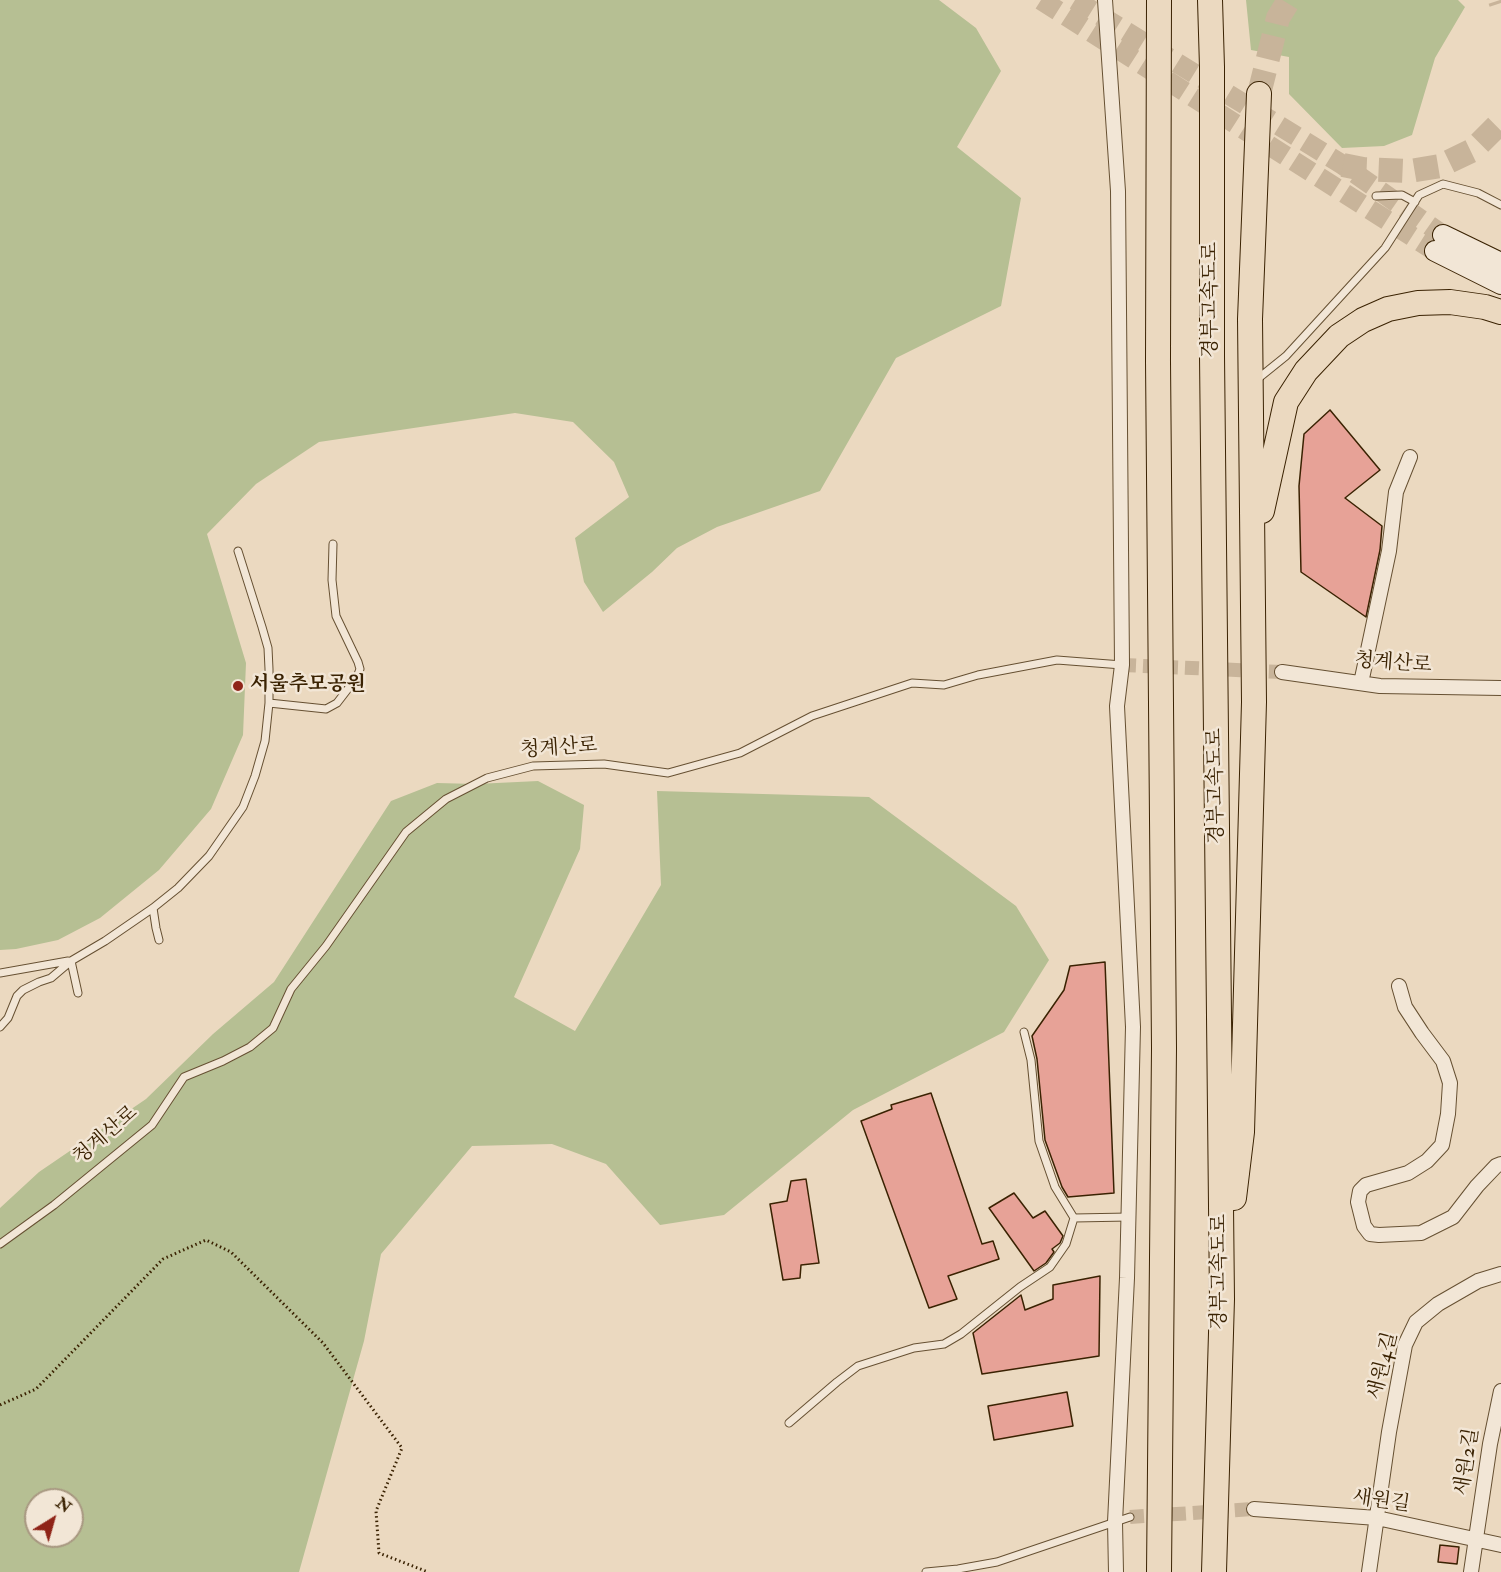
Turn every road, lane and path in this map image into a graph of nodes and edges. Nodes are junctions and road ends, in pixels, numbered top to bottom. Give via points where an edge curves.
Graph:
1 (1105, 0) edge
2 (1144, 0) edge
3 (1159, 0) edge
4 (1210, 0) edge
5 (1259, 94) tunnel mouth
6 (1158, 99) junction
7 (1376, 196) dead end
8 (1415, 202) junction
9 (1501, 205) edge
10 (1501, 263) edge
11 (1501, 284) edge
12 (1501, 312) edge
13 (1251, 384) junction
14 (1410, 457) dead end
15 (333, 544) dead end
16 (238, 551) dead end
17 (1254, 648) junction
18 (1122, 665) junction
19 (1282, 672) tunnel mouth
20 (1361, 683) junction
21 (1501, 688) edge
22 (269, 703) junction
23 (153, 908) junction
24 (159, 940) dead end
25 (71, 961) junction
26 (0, 973) edge
27 (1399, 986) dead end
28 (78, 993) dead end
29 (0, 1028) edge
30 (1024, 1032) dead end
31 (1501, 1164) edge
32 (1129, 1217) junction
33 (1074, 1218) junction
34 (0, 1244) edge
35 (1501, 1274) edge
36 (1222, 1299) junction
37 (1501, 1391) edge
38 (0, 1405) edge
39 (789, 1423) dead end
40 (1254, 1509) tunnel mouth
41 (1130, 1517) tunnel mouth
42 (1377, 1518) junction
43 (1115, 1522) junction
44 (1476, 1540) junction
45 (1501, 1545) edge
46 (428, 1572) edge
47 (926, 1572) edge
48 (1116, 1572) edge
49 (1159, 1572) edge
50 (1214, 1572) edge
51 (1370, 1572) edge
52 (1471, 1572) edge

1 - 18 street via 1118,191
2 - 6 highway
3 - 6 highway
4 - 36 highway, 경부고속도로
5 - 13 highway
6 - 49 highway via 1164,1036
7 - 8 lane via 1402,195
8 - 9 lane via 1419,195 1443,184 1478,193
8 - 13 lane via 1385,248 1286,356
10 - 11 main road via 1439,243
12 - 17 highway via 1450,302 1388,309 1339,336 1306,371 1286,402 1262,512
13 - 17 highway
14 - 20 street via 1396,492 1389,551
15 - 22 lane via 336,616 358,662 357,677 337,703 326,709
16 - 22 lane via 268,648
17 - 36 highway via 1242,1132
18 - 32 street via 1117,706 1133,1027
18 - 34 lane, 청계산로 via 1057,660 944,685 912,683 812,716 740,753 668,773 604,764 532,766 487,778 446,800 406,832 291,989 273,1028 241,1052 184,1077 152,1125
19 - 20 street, 청계산로
20 - 21 street, 청계산로
22 - 23 lane via 265,741 243,807 208,856
23 - 24 lane
23 - 25 lane
25 - 26 lane
25 - 28 lane
25 - 29 lane via 51,978 23,990
27 - 31 street via 1405,1007 1443,1060 1450,1083 1448,1114 1442,1145 1427,1161 1408,1173 1366,1185 1360,1191 1358,1202 1364,1226 1370,1234 1421,1233 1453,1217 1477,1186
30 - 33 lane via 1031,1060 1039,1141 1055,1187
32 - 33 lane
32 - 43 street
33 - 39 lane via 1066,1244 1050,1267 961,1334 945,1344 914,1348 858,1366
35 - 42 street, 새원4길 via 1478,1281 1416,1322 1405,1345
36 - 50 highway, 경부고속도로
37 - 44 street, 새원2길
38 - 46 path via 36,1389 163,1259 206,1240 231,1252 323,1343 402,1448 376,1512 379,1553
40 - 42 street, 새원길
41 - 43 lane
42 - 44 street, 새원길
42 - 51 street, 새원4길
43 - 47 lane via 997,1562
43 - 48 street
44 - 45 street, 새원길
44 - 52 street, 새원2길

